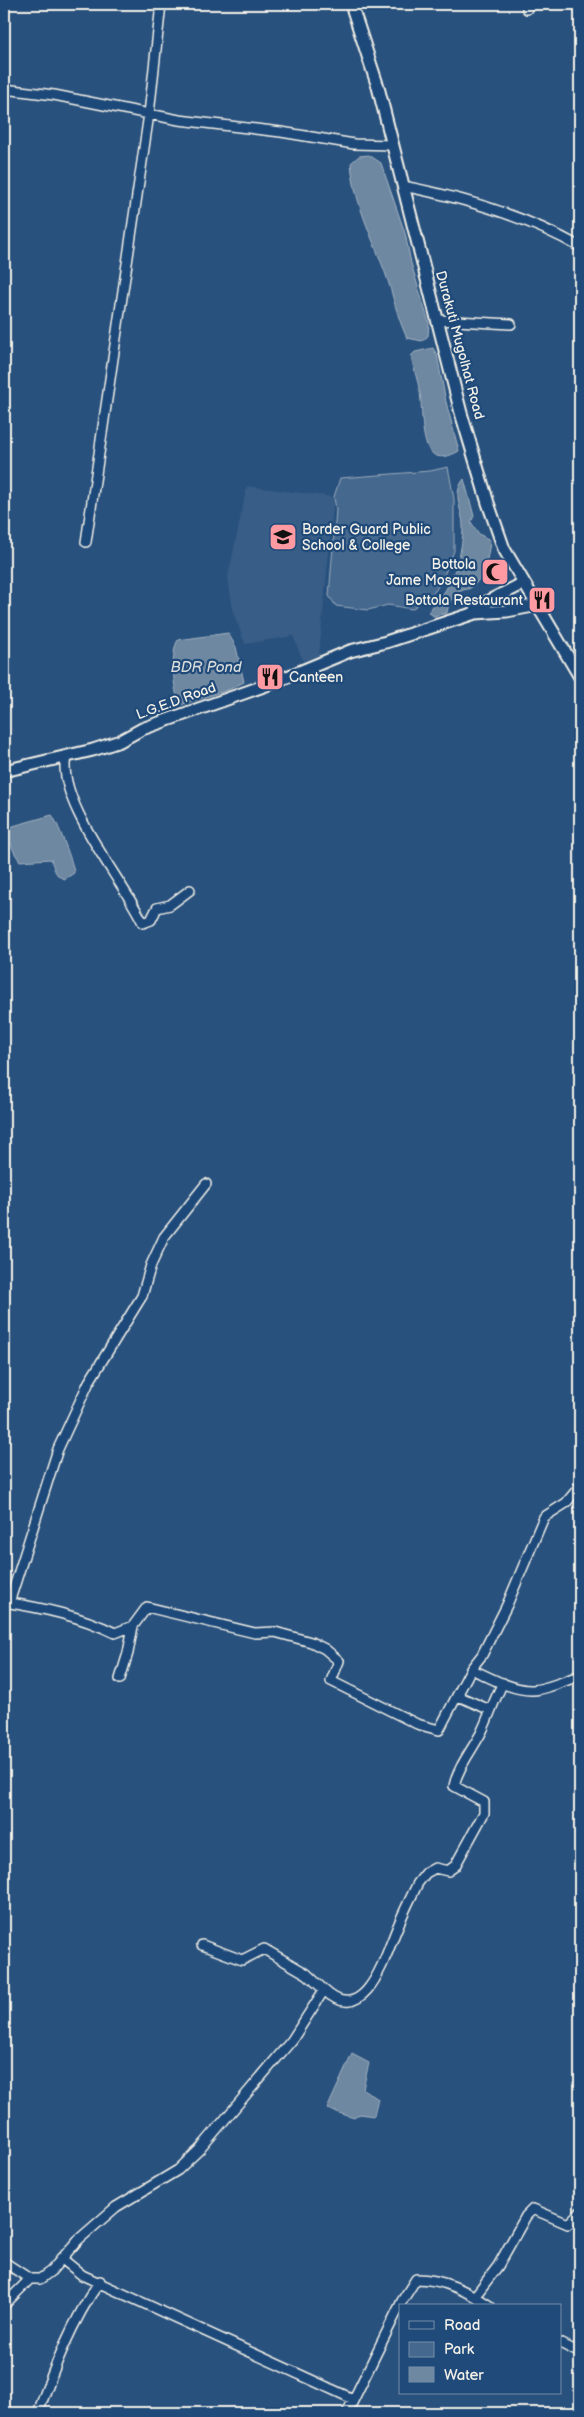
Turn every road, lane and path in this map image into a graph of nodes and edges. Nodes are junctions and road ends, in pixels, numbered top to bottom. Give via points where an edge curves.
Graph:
1 (161, 4) edge
2 (351, 4) edge
3 (4, 89) edge
4 (149, 114) junction
5 (392, 145) junction
6 (403, 186) junction
7 (580, 247) edge
8 (438, 320) junction
9 (511, 324) dead end
10 (86, 542) dead end
11 (524, 583) junction
12 (538, 605) junction
13 (475, 613) junction
14 (580, 677) edge
15 (66, 756) junction
16 (4, 771) edge
17 (190, 890) dead end
18 (206, 1184) dead end
19 (580, 1486) edge
20 (6, 1602) edge
21 (133, 1626) junction
22 (471, 1669) junction
23 (580, 1675) edge
24 (120, 1679) dead end
25 (503, 1683) junction
26 (458, 1696) junction
27 (490, 1710) junction
28 (202, 1945) dead end
29 (324, 1990) junction
30 (580, 2212) edge
31 (61, 2258) junction
32 (4, 2262) edge
33 (30, 2279) junction
34 (100, 2281) junction
35 (475, 2296) junction
36 (400, 2304) edge
37 (487, 2304) edge
38 (4, 2305) edge
39 (399, 2307) edge
40 (562, 2344) edge
41 (580, 2353) edge
42 (353, 2399) junction
43 (38, 2413) edge
44 (347, 2413) edge

1 - 4 street
2 - 5 main road, Durakuti Mugolhat Road via 378,87
3 - 4 street
4 - 5 street via 354,144
4 - 10 street
5 - 6 main road, Durakuti Mugolhat Road
6 - 7 street via 451,195 516,217
6 - 8 main road, Durakuti Mugolhat Road
8 - 9 street
8 - 11 main road, Durakuti Mugolhat Road via 488,503 504,549
11 - 12 main road, Durakuti Mugolhat Road
11 - 13 main road via 476,607
12 - 13 main road
12 - 14 main road, Durakuti Mugolhat Road
13 - 15 main road, L.G.E.D Road via 350,651 275,682 142,729 120,741
15 - 16 main road, L.G.E.D Road
15 - 17 street via 64,764 77,812 143,923 151,920 157,908 170,905
18 - 20 street via 164,1237 142,1296 89,1382 58,1449
19 - 22 street via 566,1503 544,1517 517,1583 482,1655
20 - 21 street via 49,1609 115,1633
21 - 24 street
21 - 26 street via 147,1607 255,1633 275,1632 311,1642 339,1661 331,1681 417,1724 439,1730
22 - 25 street
22 - 26 street
23 - 25 street via 531,1690
25 - 27 street
26 - 27 street
27 - 29 street via 454,1786 484,1802 484,1813 463,1854 448,1871 435,1868 418,1883 377,1976 365,1992 353,2000 344,2001
28 - 29 street via 242,1960 264,1949 307,1974
29 - 31 street via 292,2040 200,2149 178,2170 116,2207
30 - 35 street via 568,2224 533,2209
31 - 33 street via 40,2279
31 - 34 street via 82,2275
32 - 33 street
33 - 38 street
34 - 42 street
34 - 43 street via 72,2328
35 - 36 street via 448,2284 416,2279
35 - 37 street
39 - 42 street
40 - 41 street
42 - 44 street

